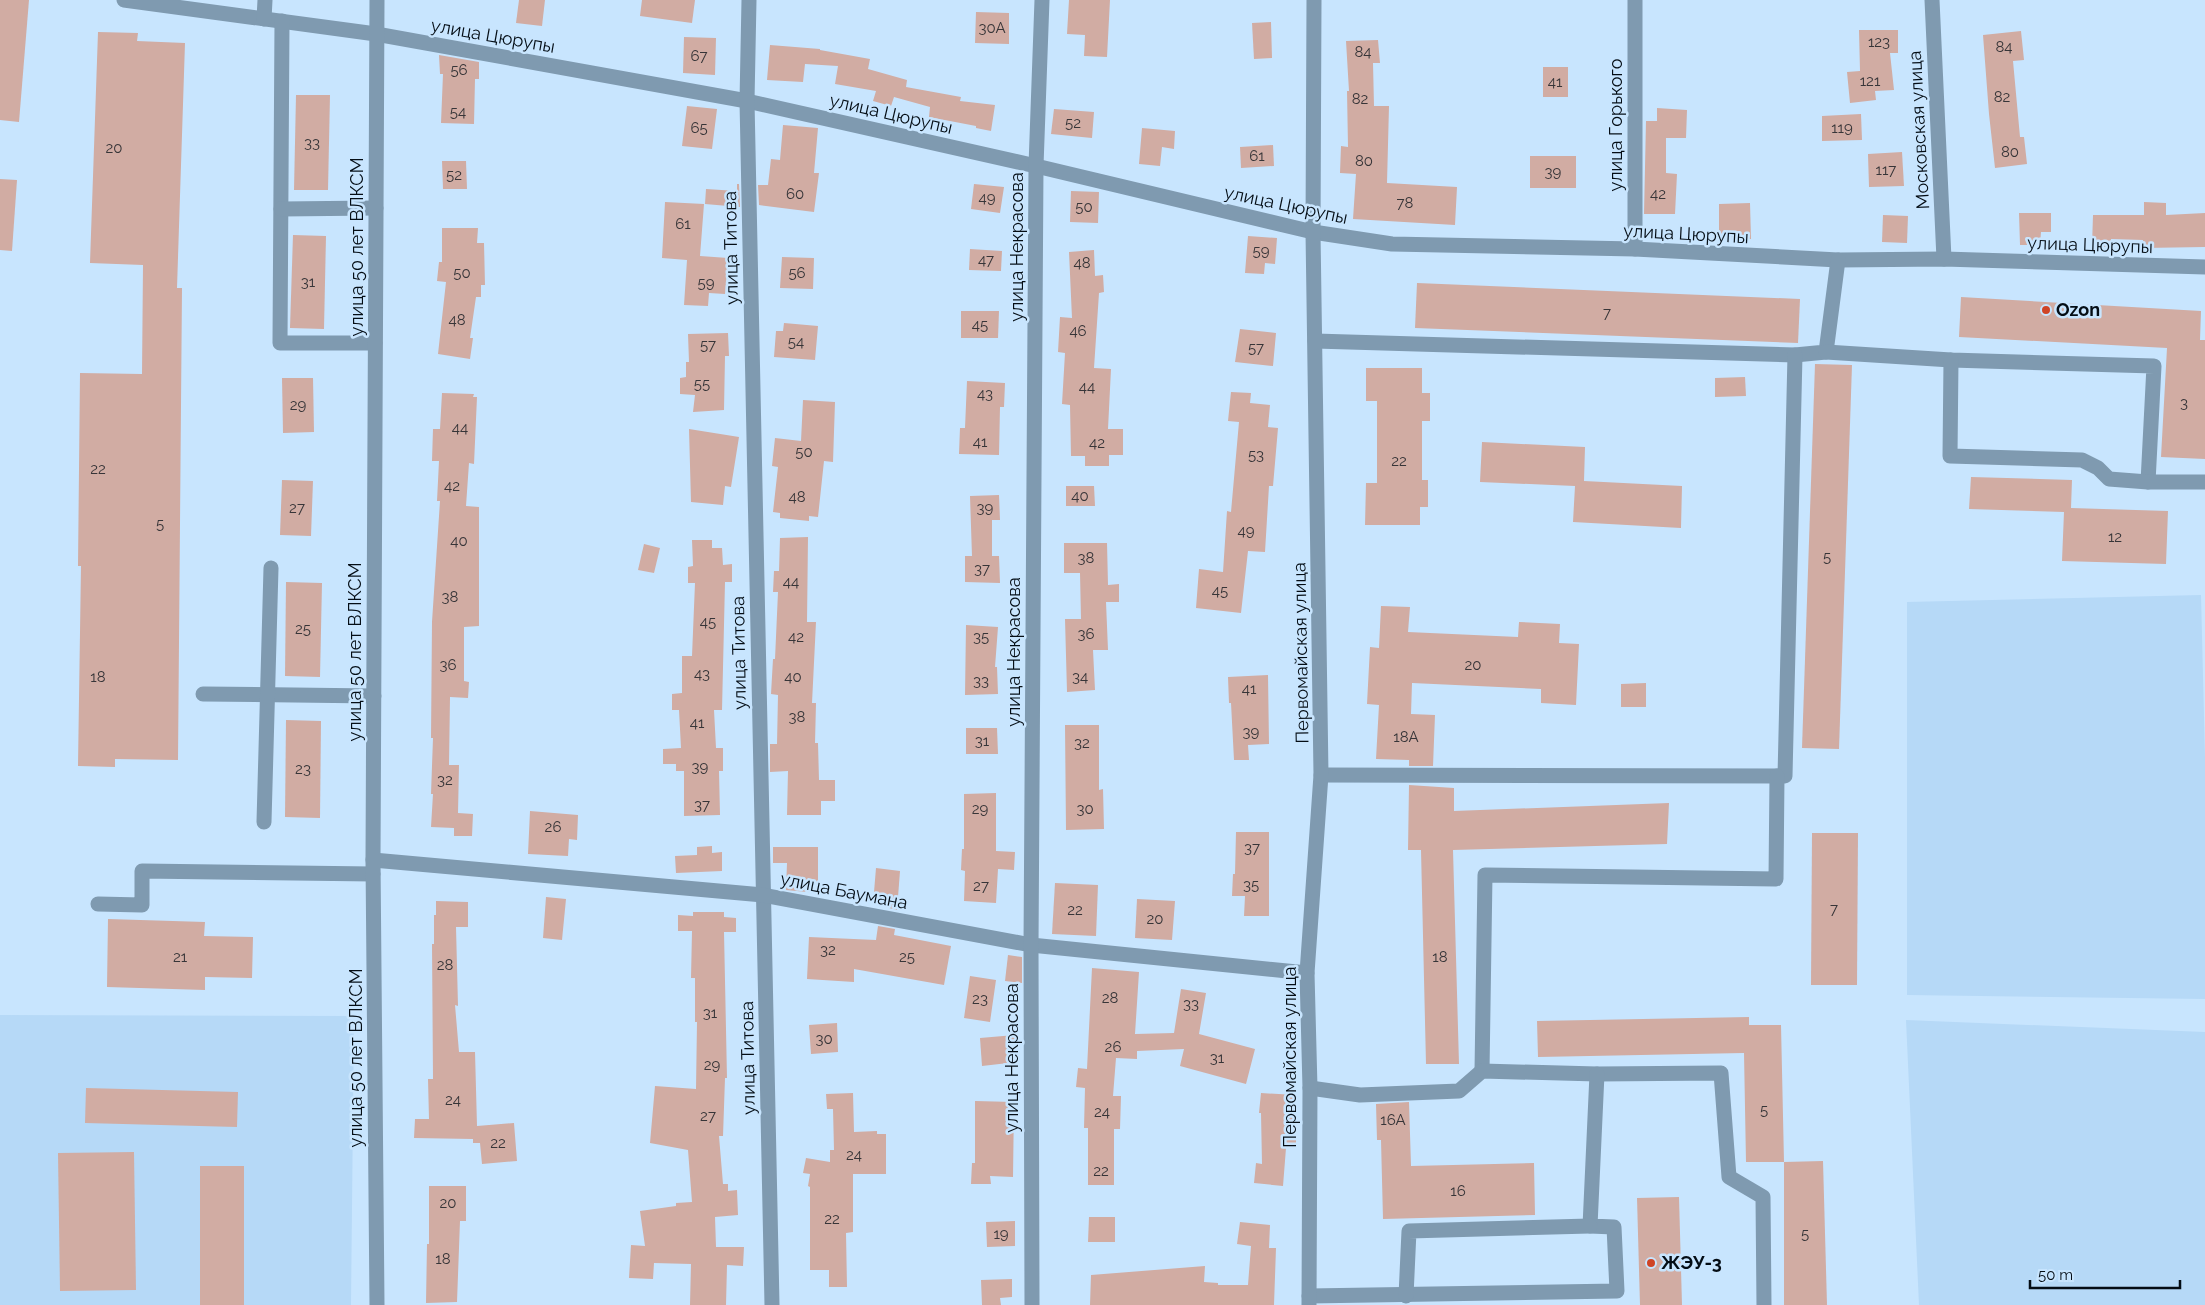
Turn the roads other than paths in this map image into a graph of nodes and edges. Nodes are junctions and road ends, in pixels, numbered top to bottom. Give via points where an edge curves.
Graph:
1 (124, 0) edge
2 (265, 0) edge
3 (377, 0) edge
4 (749, 0) edge
5 (1042, 0) edge
6 (1314, 0) edge
7 (1635, 0) edge
8 (1932, 0) edge
9 (187, 4) edge
10 (264, 19) junction
11 (282, 21) junction
12 (376, 34) junction
13 (746, 101) junction
14 (1036, 166) junction
15 (376, 208) junction
16 (281, 209) junction
17 (1313, 232) junction
18 (1635, 249) junction
19 (1944, 259) junction
20 (1838, 260) junction
21 (2205, 267) edge
22 (1315, 340) junction
23 (375, 344) junction
24 (1826, 352) junction
25 (1795, 355) junction
26 (1951, 360) junction
27 (2148, 482) junction
28 (2205, 482) edge
29 (271, 568) dead end
30 (203, 694) dead end
31 (268, 695) junction
32 (374, 696) junction
33 (1321, 775) junction
34 (1777, 776) junction
35 (264, 822) dead end
36 (373, 867) junction
37 (763, 895) junction
38 (98, 904) dead end
39 (1031, 945) junction
40 (1307, 973) junction
41 (1482, 1071) junction
42 (1597, 1074) junction
43 (1310, 1088) junction
44 (1590, 1226) junction
45 (1406, 1296) junction
46 (1309, 1301) edge
47 (376, 1305) edge
48 (772, 1305) edge
49 (1032, 1305) edge
50 (1764, 1305) edge

1 - 9 street, улица Цюрупы
2 - 10 street
3 - 12 street, улица 50 лет ВЛКСМ
4 - 13 street, улица Титова
5 - 14 street, улица Некрасова
6 - 17 street, Первомайская улица
7 - 18 street, улица Горького
8 - 19 street, Московская улица
9 - 10 street, улица Цюрупы
10 - 11 street, улица Цюрупы
11 - 12 street, улица Цюрупы
11 - 16 street
12 - 13 street, улица Цюрупы
12 - 15 street, улица 50 лет ВЛКСМ
13 - 14 street, улица Цюрупы
13 - 37 street, улица Титова
14 - 17 street, улица Цюрупы
14 - 39 street, улица Некрасова
15 - 16 street
15 - 23 street, улица 50 лет ВЛКСМ
16 - 23 street via 280,343
17 - 18 street, улица Цюрупы via 1392,244
17 - 22 street, Первомайская улица
18 - 20 street, улица Цюрупы
19 - 20 street, улица Цюрупы
19 - 21 street, улица Цюрупы
20 - 24 street
22 - 25 street
22 - 33 street, Первомайская улица
23 - 32 street, улица 50 лет ВЛКСМ
24 - 25 street
24 - 26 street
25 - 34 street via 1786,776
26 - 27 street via 1950,456 2082,460 2098,468 2109,479
26 - 27 street via 2154,366
27 - 28 street
29 - 31 street
30 - 31 street
31 - 32 street
31 - 35 street
32 - 36 street, улица 50 лет ВЛКСМ
33 - 34 street
33 - 40 street, Первомайская улица
34 - 41 street via 1776,879 1485,875
36 - 37 street, улица Баумана
36 - 38 street, улица Баумана via 142,871 142,905
36 - 47 street, улица 50 лет ВЛКСМ
37 - 39 street, улица Баумана
37 - 48 street, улица Титова
39 - 40 street, улица Баумана
39 - 49 street, улица Некрасова
40 - 43 street, Первомайская улица
41 - 42 street
41 - 43 street via 1459,1090 1360,1094
42 - 44 street
42 - 50 street via 1721,1073 1729,1177 1763,1197
43 - 46 street, Первомайская улица
44 - 45 street via 1409,1231
44 - 45 street via 1614,1227 1617,1291
45 - 46 street

